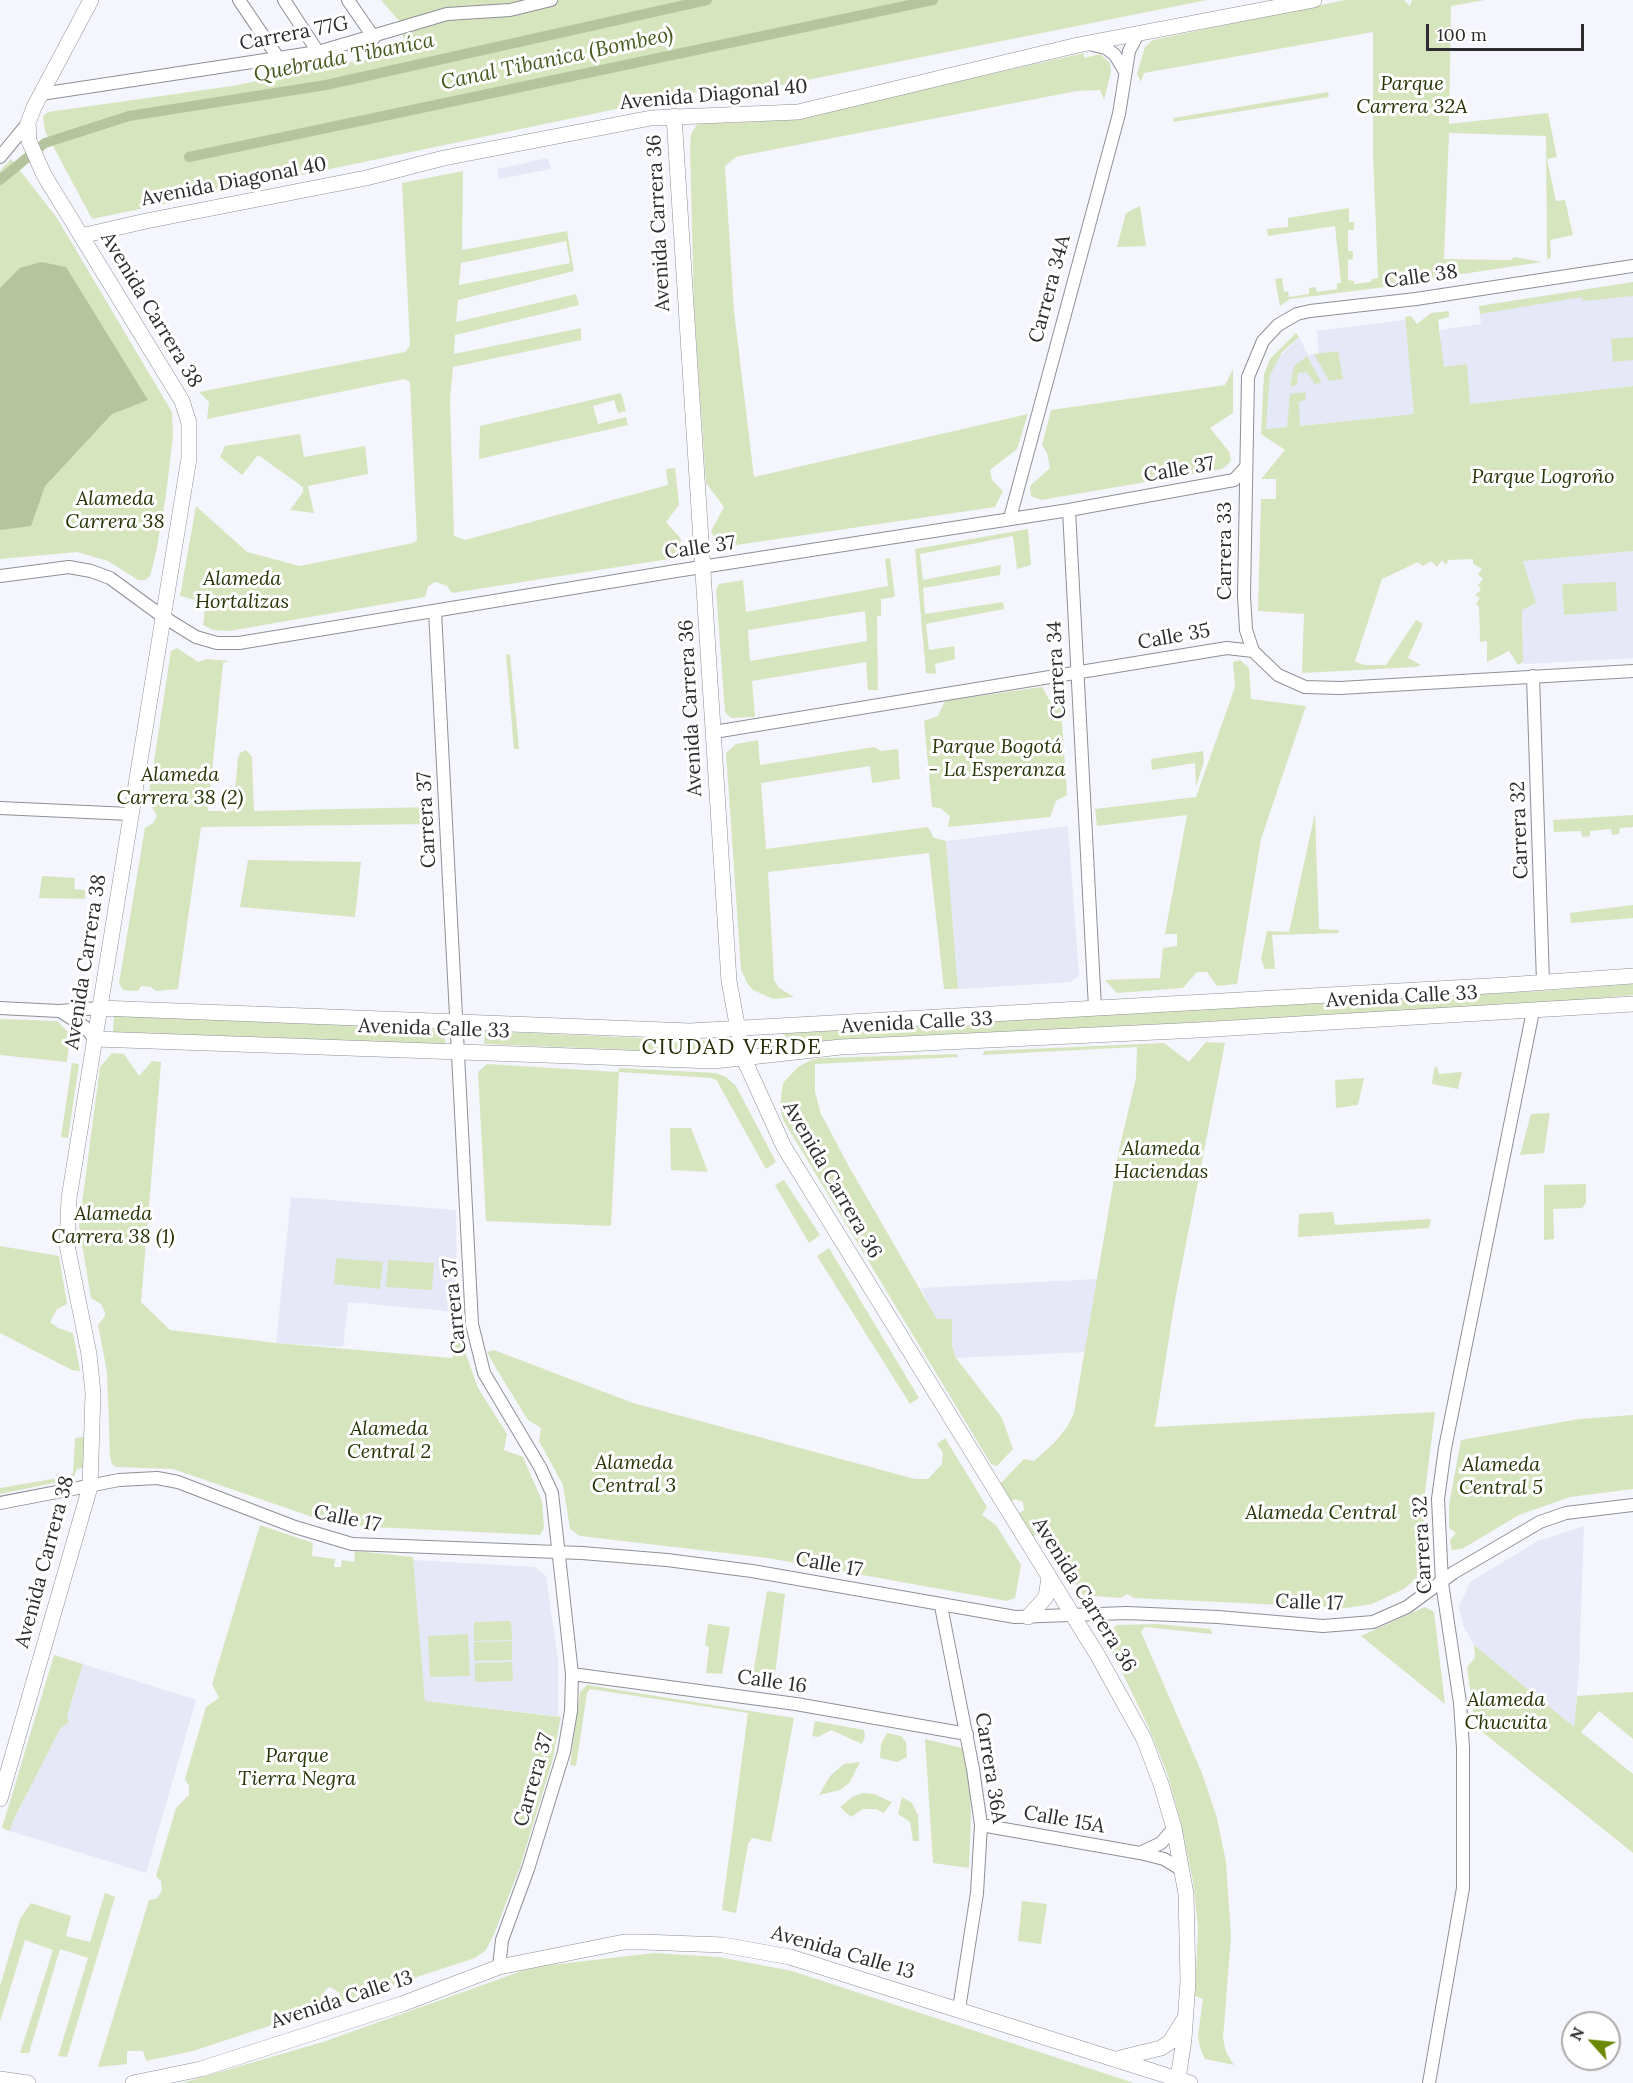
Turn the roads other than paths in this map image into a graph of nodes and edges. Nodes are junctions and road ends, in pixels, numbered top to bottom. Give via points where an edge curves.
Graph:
1 (91, 0) edge
2 (238, 0) edge
3 (284, 0) edge
4 (348, 0) edge
5 (551, 0) edge
6 (1314, 0) edge
7 (1138, 34) junction
8 (374, 38) junction
9 (1085, 44) junction
10 (318, 52) junction
11 (279, 59) junction
12 (1125, 70) junction
13 (40, 94) junction
14 (674, 116) junction
15 (28, 123) junction
16 (0, 158) edge
17 (81, 236) junction
18 (1633, 266) edge
19 (1248, 377) joint
20 (1245, 468) junction
21 (1068, 510) junction
22 (1010, 518) junction
23 (702, 567) junction
24 (0, 576) edge
25 (435, 611) junction
26 (162, 616) junction
27 (1253, 651) junction
28 (1633, 671) edge
29 (1076, 674) junction
30 (1533, 676) junction
31 (714, 732) junction
32 (0, 808) edge
33 (130, 814) junction
34 (1633, 976) edge
35 (1543, 982) junction
36 (1633, 1004) edge
37 (0, 1008) edge
38 (100, 1008) junction
39 (1095, 1008) junction
40 (59, 1011) junction
41 (1533, 1011) junction
42 (458, 1022) junction
43 (736, 1030) junction
44 (95, 1039) junction
45 (459, 1051) junction
46 (743, 1057) junction
47 (90, 1487) junction
48 (0, 1503) edge
49 (1633, 1505) edge
50 (558, 1552) junction
51 (1049, 1577) junction
52 (1442, 1583) junction
53 (941, 1606) junction
54 (1073, 1616) junction
55 (1028, 1617) junction
56 (572, 1674) junction
57 (967, 1734) junction
58 (0, 1799) edge
59 (981, 1825) junction
60 (1174, 1828) junction
61 (1140, 1853) junction
62 (1182, 1869) junction
63 (499, 1967) junction
64 (958, 2009) junction
65 (1186, 2016) junction
66 (1114, 2059) junction
67 (1137, 2066) junction
68 (0, 2079) edge
69 (1181, 2082) edge
70 (28, 2083) edge
71 (133, 2083) edge
72 (1153, 2083) edge
73 (1429, 2083) edge

1 - 13 main road
2 - 11 street
3 - 10 street
4 - 8 street
5 - 8 street, Carrera 77G via 510,10 447,14
6 - 7 main road, Avenida Diagonal 40
7 - 9 main road, Avenida Diagonal 40
7 - 12 street, Carrera 34A
8 - 10 street, Carrera 77G
9 - 12 street via 1106,48
9 - 14 main road, Avenida Diagonal 40 via 798,112
10 - 11 street, Carrera 77G
11 - 13 street, Carrera 77G
12 - 22 street, Carrera 34A via 1119,114
13 - 15 main road
14 - 17 main road, Avenida Diagonal 40 via 444,158 366,178
14 - 23 main road, Avenida Carrera 36
15 - 16 street
15 - 17 main road, Avenida Carrera 38 via 36,161
17 - 26 main road, Avenida Carrera 38 via 187,412 189,458
18 - 19 street, Calle 38 via 1297,314 1278,325 1263,341
19 - 20 street, Carrera 33
20 - 21 street, Calle 37 via 1234,480
20 - 27 street, Carrera 33 via 1245,620
21 - 22 street, Calle 37
21 - 29 street, Carrera 34
22 - 23 street, Calle 37
23 - 25 street, Calle 37
23 - 31 main road, Avenida Carrera 36
24 - 26 street via 69,567 91,570
25 - 26 street, Calle 37 via 233,643 196,637
25 - 42 street, Carrera 37
26 - 33 main road, Avenida Carrera 38
27 - 29 street, Calle 35 via 1227,648
27 - 30 street via 1278,675 1305,687
28 - 30 street
29 - 31 street, Calle 35
29 - 39 street, Carrera 34
30 - 35 street, Carrera 32
31 - 43 main road, Avenida Carrera 36 via 729,981
32 - 33 street
33 - 38 main road, Avenida Carrera 38
34 - 35 main road, Avenida Calle 33
35 - 39 main road, Avenida Calle 33
36 - 41 main road, Avenida Calle 33
37 - 40 street
38 - 40 street
38 - 42 main road, Avenida Calle 33
38 - 44 main road, Avenida Carrera 38
39 - 43 main road, Avenida Calle 33 via 776,1024
40 - 44 street via 85,1027
41 - 46 main road, Avenida Calle 33 via 841,1047
41 - 52 street, Carrera 32 via 1445,1448 1437,1516
42 - 43 main road, Avenida Calle 33
42 - 45 street, Carrera 37
43 - 46 main road, Avenida Carrera 36
44 - 45 main road, Avenida Calle 33
44 - 47 main road, Avenida Carrera 38 via 66,1233 91,1370 94,1421
45 - 46 main road, Avenida Calle 33 via 686,1060
45 - 50 street, Carrera 37 via 474,1340 489,1384 547,1479 555,1507
46 - 51 main road, Avenida Carrera 36 via 784,1147
47 - 48 street, Calle 17
47 - 50 street, Calle 17 via 140,1477 178,1482 350,1544
47 - 58 main road, Avenida Carrera 38
49 - 52 street, Calle 17 via 1574,1511 1540,1522
50 - 53 street, Calle 17 via 655,1558 752,1571
50 - 56 street, Carrera 37
51 - 54 main road, Avenida Carrera 36
51 - 55 main road via 1046,1597
52 - 54 street, Calle 17 via 1390,1614 1346,1626 1127,1613
52 - 73 street, Carrera 32 via 1460,1703 1463,1888
53 - 55 street, Calle 17
53 - 57 street, Carrera 36A
54 - 55 street, Calle 17
54 - 60 main road, Avenida Carrera 36 via 1144,1739
56 - 57 street, Calle 16 via 796,1704
56 - 63 street, Carrera 37 via 564,1752 502,1940
57 - 59 street, Carrera 36A
59 - 61 street, Calle 15A
59 - 64 street, Carrera 36A via 978,1882
60 - 61 street via 1161,1843
60 - 62 main road, Avenida Carrera 36
61 - 62 street, Calle 15A
62 - 65 main road, Avenida Carrera 36 via 1188,1927
63 - 64 main road, Avenida Calle 13 via 624,1942 723,1945 790,1956
63 - 71 main road, Avenida Calle 13 via 402,2004 201,2069
64 - 66 main road, Avenida Calle 13
65 - 66 main road via 1177,2033 1161,2048
65 - 69 main road, Avenida Carrera 36
66 - 67 main road, Avenida Calle 13
67 - 69 main road, Avenida Calle 13
67 - 72 main road
68 - 70 main road

